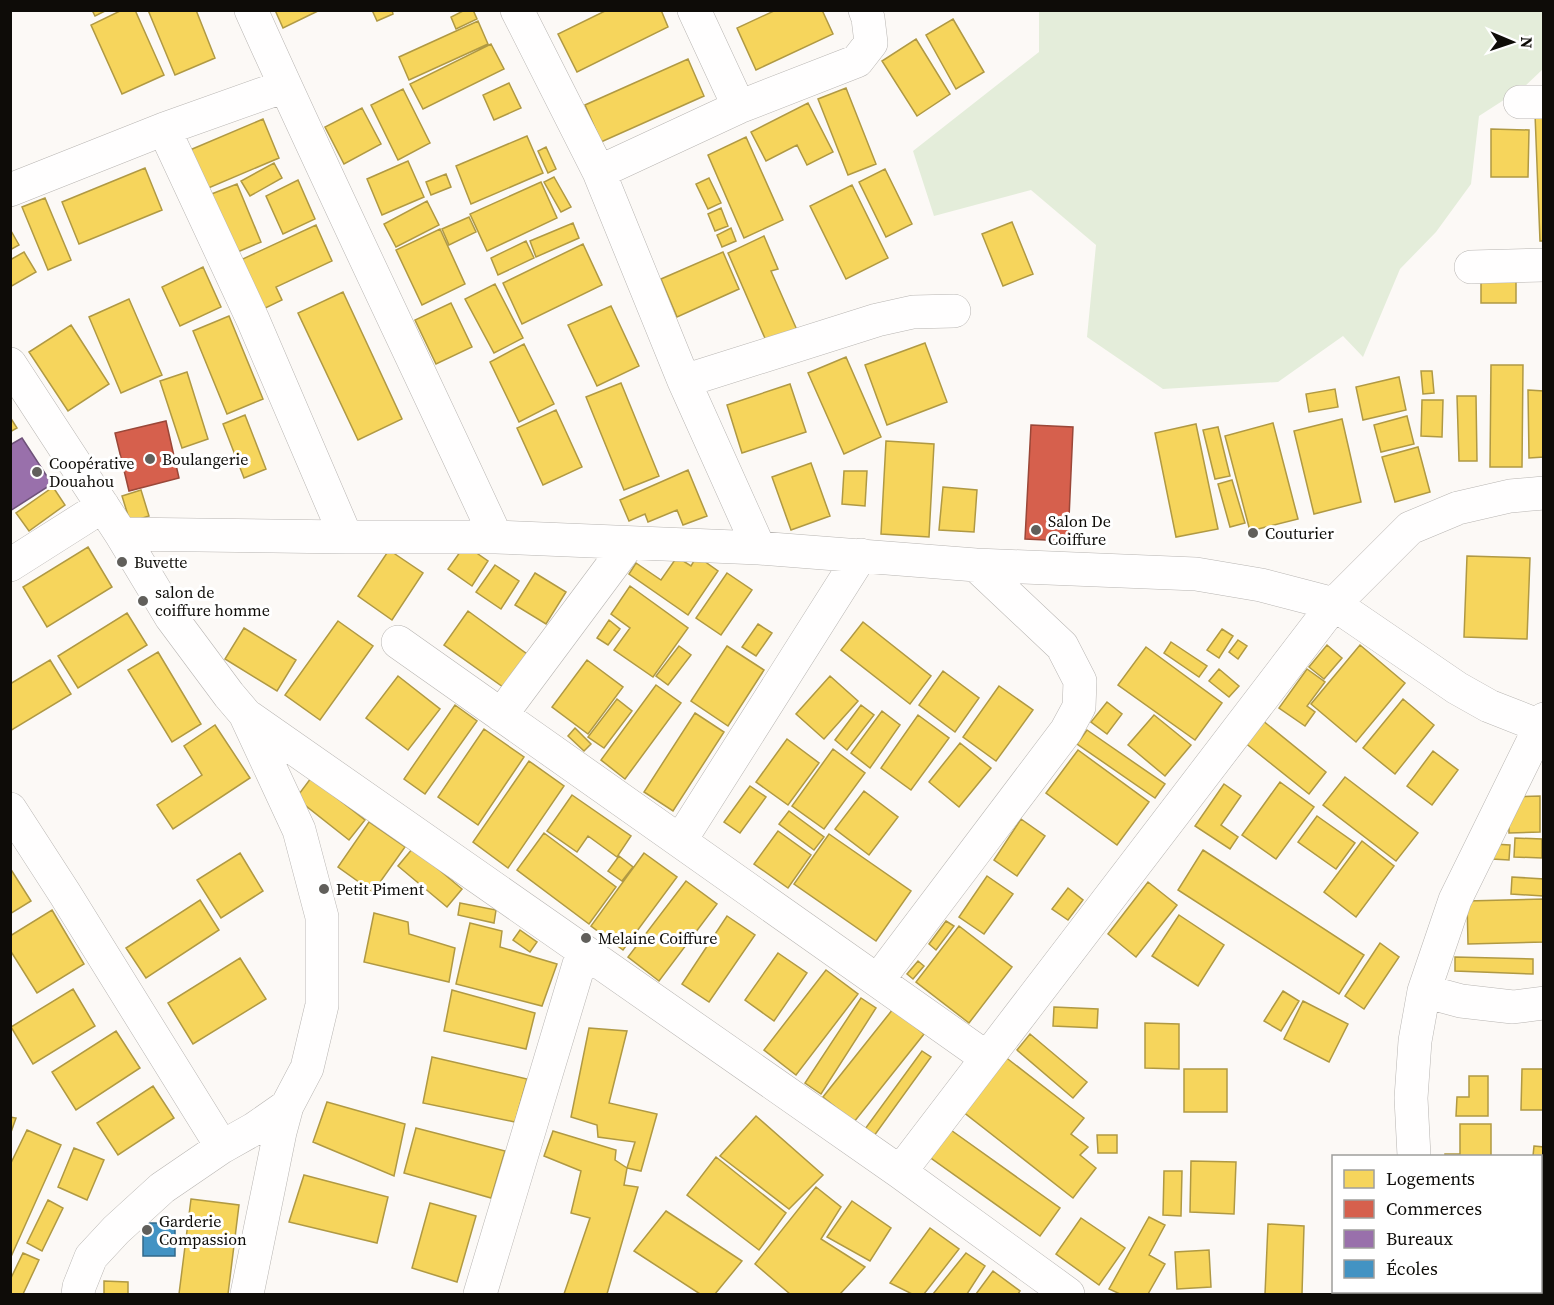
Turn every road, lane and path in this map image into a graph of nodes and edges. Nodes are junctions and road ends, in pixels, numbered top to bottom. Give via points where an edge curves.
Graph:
1 (251, 10) edge
2 (517, 10) edge
3 (694, 10) edge
4 (865, 10) edge
5 (285, 86) junction
6 (739, 107) junction
7 (164, 129) junction
8 (599, 172) junction
9 (10, 190) edge
10 (1544, 265) edge
11 (1471, 267) dead end
12 (954, 311) dead end
13 (10, 364) edge
14 (684, 381) junction
15 (1544, 494) edge
16 (103, 506) junction
17 (121, 534) junction
18 (346, 537) junction
19 (496, 537) junction
20 (629, 543) junction
21 (759, 548) junction
22 (861, 555) junction
23 (10, 565) edge
24 (976, 565) junction
25 (1334, 604) junction
26 (398, 642) dead end
27 (246, 715) junction
28 (501, 715) junction
29 (1542, 724) edge
30 (10, 809) edge
31 (680, 841) junction
32 (583, 951) junction
33 (878, 980) junction
34 (1424, 992) junction
35 (1544, 1003) edge
36 (987, 1058) junction
37 (287, 1106) junction
38 (222, 1147) junction
39 (1414, 1155) edge
40 (900, 1172) junction
41 (78, 1294) edge
42 (247, 1294) edge
43 (480, 1294) edge
44 (1068, 1294) edge

1 - 5 street
2 - 8 street
3 - 6 street
4 - 6 street via 871,44 857,61
5 - 7 street
5 - 19 street
6 - 8 street
7 - 9 street
7 - 18 street via 253,320
8 - 14 street
10 - 11 street
12 - 14 street via 913,312 877,320
13 - 16 street
14 - 21 street
15 - 25 street via 1510,496 1458,508 1410,528
16 - 17 street
16 - 23 street
17 - 18 street
17 - 27 street via 171,617
18 - 19 street
19 - 20 street
20 - 21 street
20 - 28 street
21 - 22 street
22 - 24 street
22 - 31 street
24 - 25 street via 1196,574 1261,585
24 - 33 street via 1062,646 1080,681 1079,707 1066,731
25 - 29 street via 1457,688 1489,706
25 - 36 street
26 - 28 street
27 - 32 street
27 - 37 street via 299,830 322,916 322,1005 307,1068
28 - 31 street
29 - 34 street via 1455,900
30 - 38 street
31 - 33 street
32 - 40 street
32 - 43 street
33 - 36 street
34 - 35 street via 1514,1007
34 - 39 street via 1411,1098
36 - 40 street
37 - 38 street
37 - 42 street
38 - 41 street via 162,1188 116,1230 91,1257
40 - 44 street

